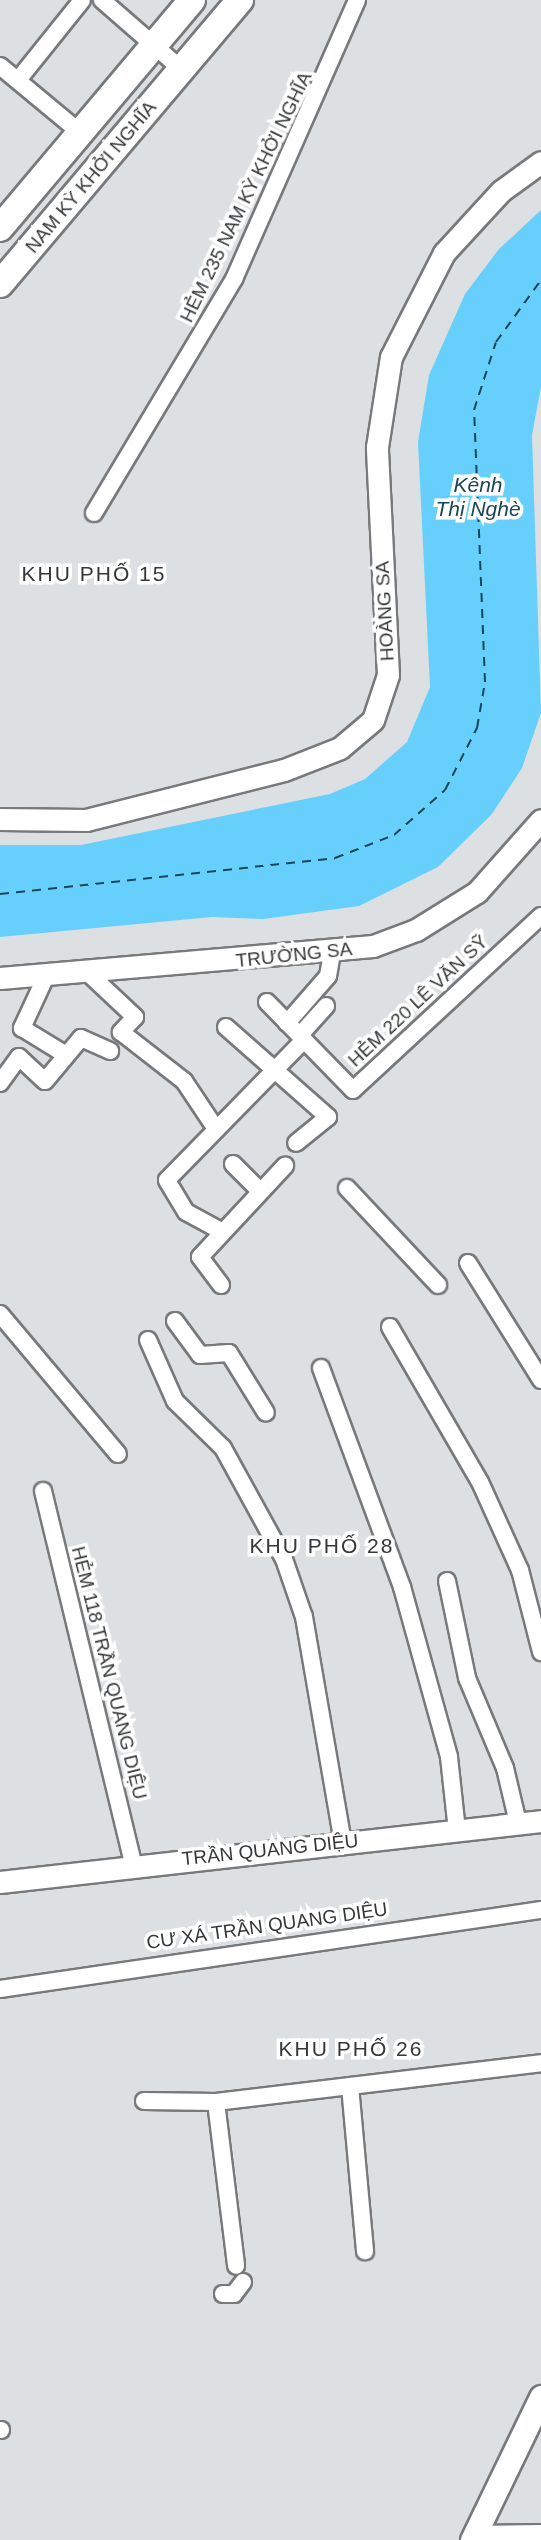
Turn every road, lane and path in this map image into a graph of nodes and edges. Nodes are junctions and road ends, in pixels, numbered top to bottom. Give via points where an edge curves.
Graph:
1 (82, 0) edge
2 (102, 0) edge
3 (192, 0) edge
4 (240, 0) edge
5 (357, 0) edge
6 (154, 46) junction
7 (0, 66) edge
8 (181, 69) junction
9 (18, 80) junction
10 (82, 134) junction
11 (541, 162) edge
12 (0, 228) edge
13 (0, 284) edge
14 (94, 513) dead end
15 (0, 819) edge
16 (541, 820) edge
17 (541, 916) edge
18 (332, 953) junction
19 (87, 972) junction
20 (47, 974) junction
21 (0, 978) edge
22 (267, 1002) dead end
23 (326, 1006) dead end
24 (287, 1023) junction
25 (226, 1027) dead end
26 (302, 1038) junction
27 (110, 1051) dead end
28 (66, 1055) junction
29 (277, 1068) junction
30 (0, 1083) edge
31 (216, 1129) junction
32 (296, 1143) dead end
33 (233, 1164) dead end
34 (285, 1166) dead end
35 (347, 1188) dead end
36 (258, 1189) junction
37 (223, 1231) junction
38 (468, 1263) dead end
39 (438, 1285) dead end
40 (221, 1286) dead end
41 (0, 1314) edge
42 (175, 1321) dead end
43 (390, 1327) dead end
44 (148, 1340) dead end
45 (321, 1368) dead end
46 (541, 1380) edge
47 (266, 1413) dead end
48 (117, 1454) dead end
49 (43, 1491) dead end
50 (447, 1581) dead end
51 (541, 1652) edge
52 (541, 1821) edge
53 (518, 1824) junction
54 (457, 1831) junction
55 (344, 1843) junction
56 (134, 1866) junction
57 (0, 1882) edge
58 (541, 1910) edge
59 (0, 1989) edge
60 (541, 2063) edge
61 (350, 2086) junction
62 (144, 2101) dead end
63 (216, 2102) junction
64 (365, 2251) dead end
65 (236, 2266) dead end
66 (243, 2282) dead end
67 (223, 2294) dead end
68 (541, 2397) edge
69 (541, 2533) edge
70 (474, 2537) edge

1 - 9 street
2 - 6 street
3 - 6 main road, NAM KỲ KHỞI NGHĨA
4 - 8 main road, NAM KỲ KHỞI NGHĨA
5 - 14 street, HẺM 235 NAM KỲ KHỞI NGHĨA via 234,279
6 - 8 street
6 - 10 main road, NAM KỲ KHỞI NGHĨA
7 - 9 street
8 - 13 main road, NAM KỲ KHỞI NGHĨA
9 - 10 street
10 - 12 main road, NAM KỲ KHỞI NGHĨA
11 - 15 street, HOÀNG SA via 501,191 443,253 391,357 377,447 388,675 373,720 327,756 284,770 86,820
16 - 18 street, TRƯỜNG SA via 510,860 461,904 396,939
17 - 26 street, HẺM 220 LÊ VĂN SỸ via 353,1090
18 - 19 street, TRƯỜNG SA
18 - 24 street via 328,976
19 - 20 street, TRƯỜNG SA
19 - 31 street via 135,1017 121,1031 184,1081
20 - 21 street, TRƯỜNG SA
20 - 28 street via 22,1028
22 - 24 street, HẺM 220 LÊ VĂN SỸ
23 - 26 street
24 - 26 street, HẺM 220 LÊ VĂN SỸ
25 - 29 street
26 - 29 street
27 - 28 street via 81,1038
28 - 30 street via 45,1081 19,1057
29 - 31 street
29 - 32 street via 328,1117
31 - 37 street via 167,1180 186,1212
33 - 36 street
34 - 36 street
35 - 39 street
36 - 37 street
37 - 40 street via 200,1257
38 - 46 street
41 - 48 street
42 - 47 street via 200,1355 229,1353
43 - 51 street via 480,1482 520,1570
44 - 55 street via 175,1401 223,1448 284,1559 304,1617
45 - 54 street via 402,1587 449,1757
49 - 56 street, HẺM 118 TRẦN QUANG DIỆU
50 - 53 street via 467,1678 505,1768
52 - 53 street, TRẦN QUANG DIỆU
53 - 54 street, TRẦN QUANG DIỆU
54 - 55 street, TRẦN QUANG DIỆU
55 - 56 street, TRẦN QUANG DIỆU
56 - 57 street, TRẦN QUANG DIỆU
58 - 59 street, CƯ XÁ TRẦN QUANG DIỆU
60 - 61 street
61 - 63 street
61 - 64 street
62 - 63 street
63 - 65 street
66 - 67 street via 234,2294
68 - 70 main road
69 - 70 street

